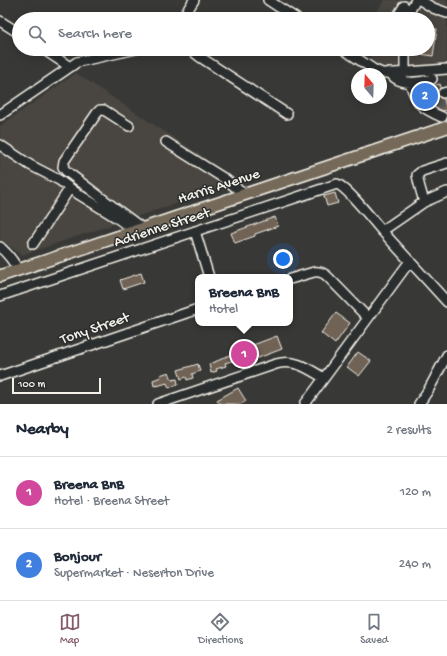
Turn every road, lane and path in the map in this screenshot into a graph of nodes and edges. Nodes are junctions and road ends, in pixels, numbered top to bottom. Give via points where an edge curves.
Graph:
1 (194, 0) edge
2 (268, 0) edge
3 (416, 0) edge
4 (420, 0) edge
5 (186, 12) edge
6 (286, 12) edge
7 (403, 12) edge
8 (447, 13) edge
9 (0, 21) edge
10 (12, 29) edge
11 (54, 56) edge
12 (104, 56) edge
13 (199, 56) edge
14 (354, 56) edge
15 (405, 57) dead end
16 (70, 67) junction
17 (447, 69) edge
18 (430, 70) junction
19 (405, 73) junction
20 (391, 74) junction
21 (410, 82) junction
22 (286, 114) dead end
23 (0, 115) edge
24 (444, 121) edge
25 (129, 126) dead end
26 (166, 142) dead end
27 (0, 145) edge
28 (447, 163) edge
29 (70, 188) junction
30 (447, 192) edge
31 (244, 194) junction
32 (424, 202) junction
33 (139, 230) junction
34 (382, 230) junction
35 (195, 231) junction
36 (33, 244) dead end
37 (0, 247) edge
38 (410, 261) junction
39 (18, 270) junction
40 (208, 274) edge
41 (0, 276) edge
42 (293, 278) edge
43 (0, 296) edge
44 (447, 302) edge
45 (195, 310) edge
46 (368, 318) junction
47 (447, 355) edge
48 (0, 376) edge
49 (324, 378) junction
50 (158, 404) edge
51 (305, 404) edge
52 (419, 404) edge

1 - 5 street
2 - 6 street
3 - 7 street
4 - 8 street
9 - 10 street
11 - 16 street
12 - 16 street via 77,62
13 - 22 street
14 - 20 street via 377,71
15 - 19 street
16 - 23 street
17 - 18 street
18 - 19 street
18 - 21 street via 433,83
19 - 20 street
20 - 21 street via 396,79
21 - 24 street via 419,104
24 - 31 main road, Harris Avenue
25 - 33 street via 100,110 64,161 63,167
26 - 31 street
27 - 29 street
28 - 32 street via 417,175
29 - 33 street
29 - 36 street
30 - 32 street
31 - 33 main road, Harris Avenue
32 - 34 street
33 - 39 main road, Harris Avenue
34 - 35 street, Adrienne Street via 352,196 337,184
34 - 38 street
35 - 40 street
35 - 43 street, Adrienne Street
37 - 39 street via 13,260
38 - 44 street
38 - 46 street
39 - 41 main road, Harris Avenue
42 - 46 street via 314,272 323,273
45 - 48 street, Tony Street
46 - 49 street
47 - 52 street
49 - 50 street via 294,363 276,364
49 - 51 street

